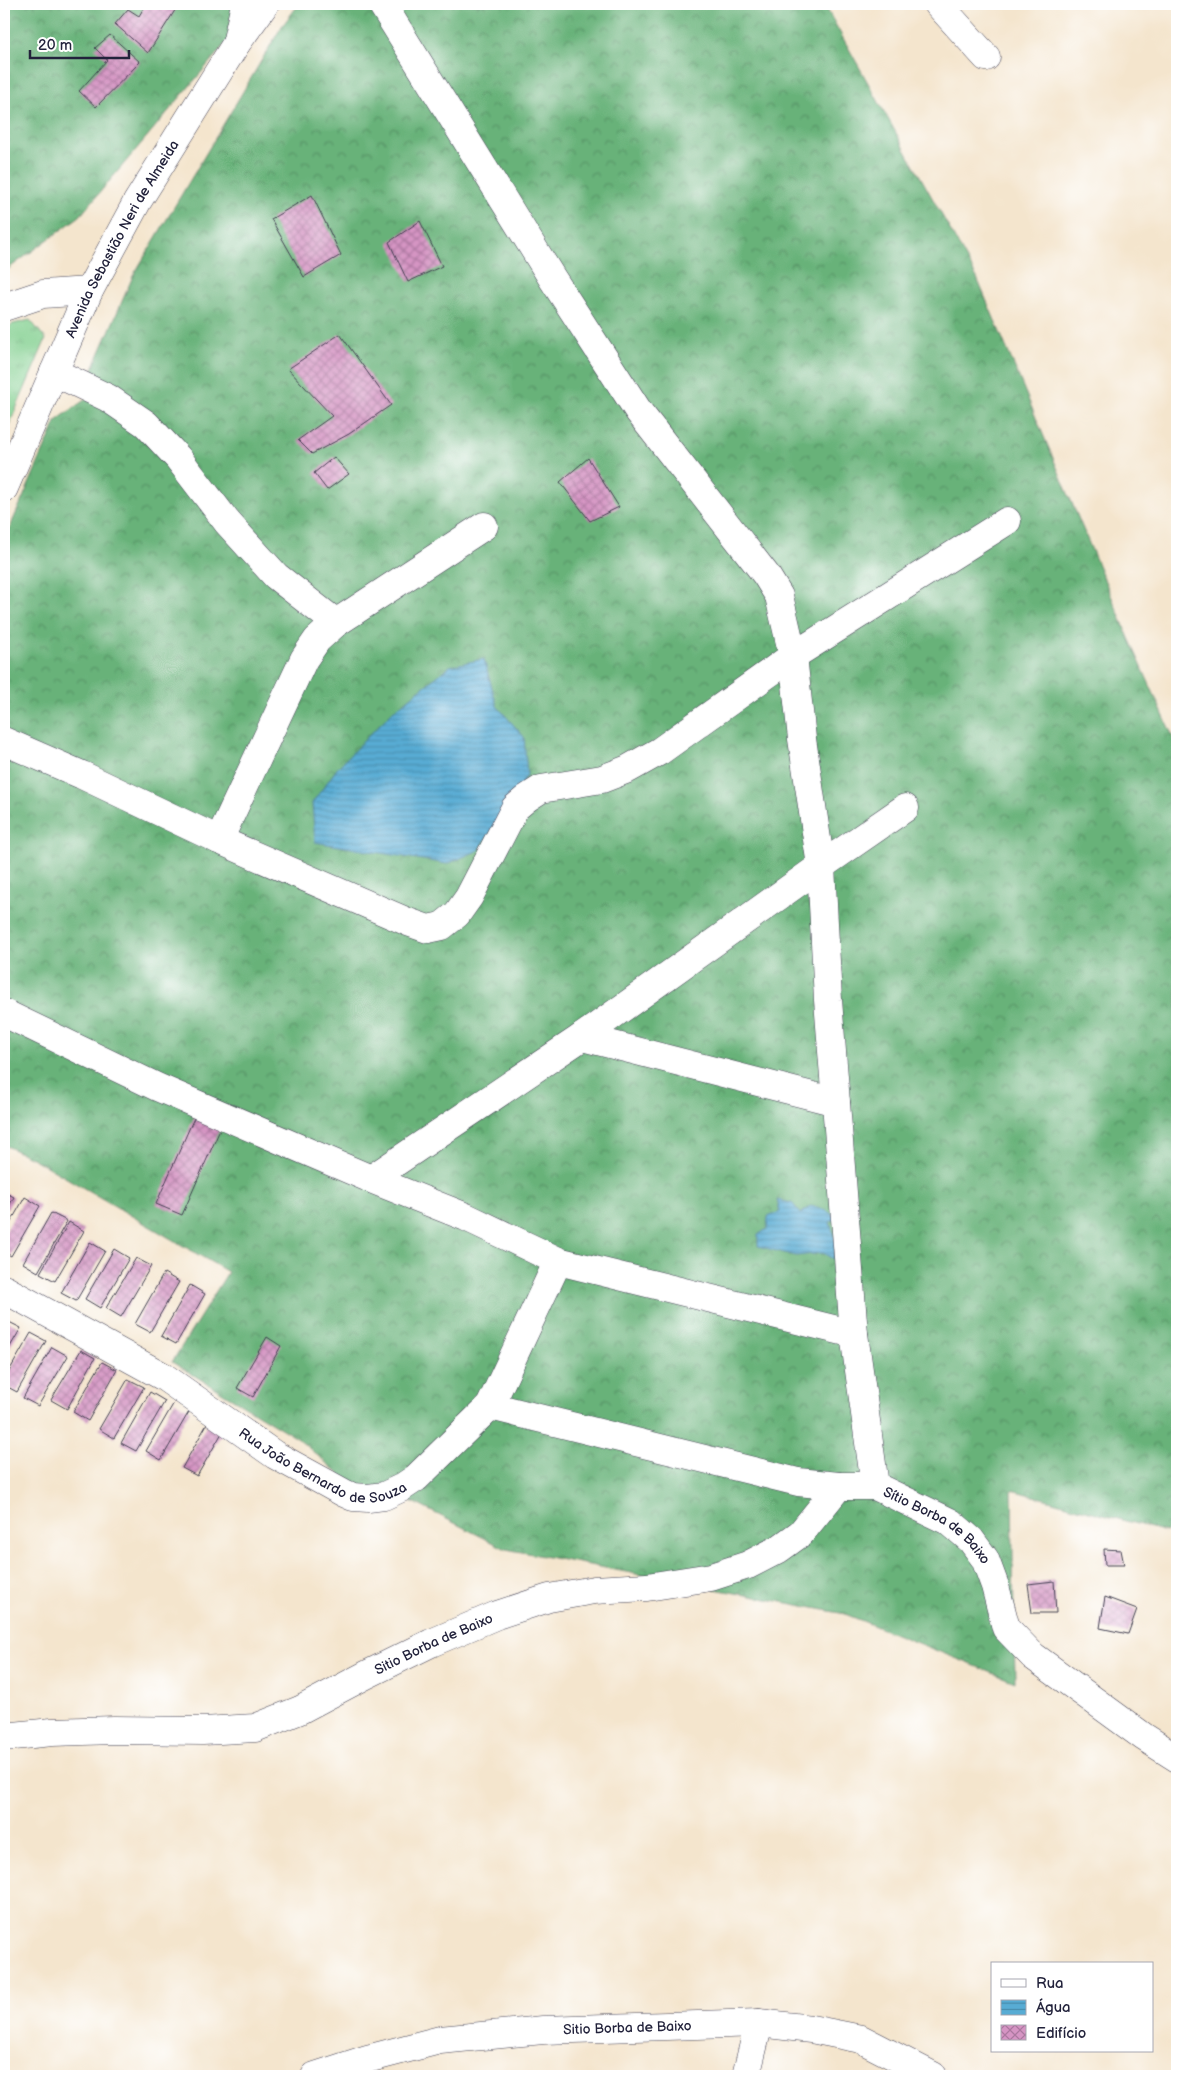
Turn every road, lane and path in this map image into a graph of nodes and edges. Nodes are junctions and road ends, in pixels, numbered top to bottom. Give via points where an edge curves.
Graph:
1 (245, 4) edge
2 (266, 4) edge
3 (382, 4) edge
4 (938, 4) edge
5 (236, 44) junction
6 (986, 57) dead end
7 (89, 291) junction
8 (4, 307) edge
9 (54, 372) junction
10 (4, 488) edge
11 (1007, 521) dead end
12 (484, 526) dead end
13 (336, 623) junction
14 (793, 656) junction
15 (4, 742) edge
16 (904, 808) dead end
17 (220, 840) junction
18 (820, 866) junction
19 (4, 1013) edge
20 (582, 1037) junction
21 (836, 1102) junction
22 (371, 1179) junction
23 (558, 1261) junction
24 (4, 1288) edge
25 (854, 1334) junction
26 (490, 1406) junction
27 (839, 1486) junction
28 (875, 1486) junction
29 (4, 1737) edge
30 (1177, 1758) edge
31 (759, 2023) junction
32 (315, 2076) edge
33 (746, 2076) edge
34 (933, 2076) edge

1 - 5 street
2 - 5 street, Avenida Sebastião Neri de Almeida
3 - 14 street via 639,412 766,575 779,596
4 - 6 street
5 - 7 street, Avenida Sebastião Neri de Almeida via 137,202
7 - 8 street via 43,294
7 - 9 street, Avenida Sebastião Neri de Almeida
9 - 10 street, Avenida Sebastião Neri de Almeida
9 - 13 street via 108,398 146,424 178,458 226,522 276,576
11 - 14 street
12 - 13 street
13 - 17 street via 317,640 304,659
14 - 17 street via 660,751 628,769 602,779 541,789 527,798 515,808 463,906 442,926 428,929 408,922
14 - 18 street
15 - 17 street
16 - 18 street
18 - 20 street
18 - 21 street
19 - 22 street via 157,1087
20 - 21 street
20 - 22 street
21 - 25 street
22 - 23 street via 466,1217
23 - 25 street
23 - 26 street, Rua João Bernardo de Souza
24 - 26 street, Rua João Bernardo de Souza via 164,1377 275,1455 352,1497 384,1496 401,1488 416,1478
25 - 28 street
26 - 27 street, Sítio Borba de Baixo via 798,1482
27 - 28 street, Sítio Borba de Baixo
27 - 29 street, Sitio Borba de Baixo via 801,1533 748,1565 710,1577 549,1598 497,1615 432,1643 300,1710 255,1728 52,1732
28 - 30 street, Sítio Borba de Baixo via 950,1522 971,1540 985,1559 1006,1628 1018,1642 1136,1732
31 - 32 street, Sitio Borba de Baixo via 544,2030 440,2040
31 - 33 street
31 - 34 street, Sitio Borba de Baixo via 861,2039

